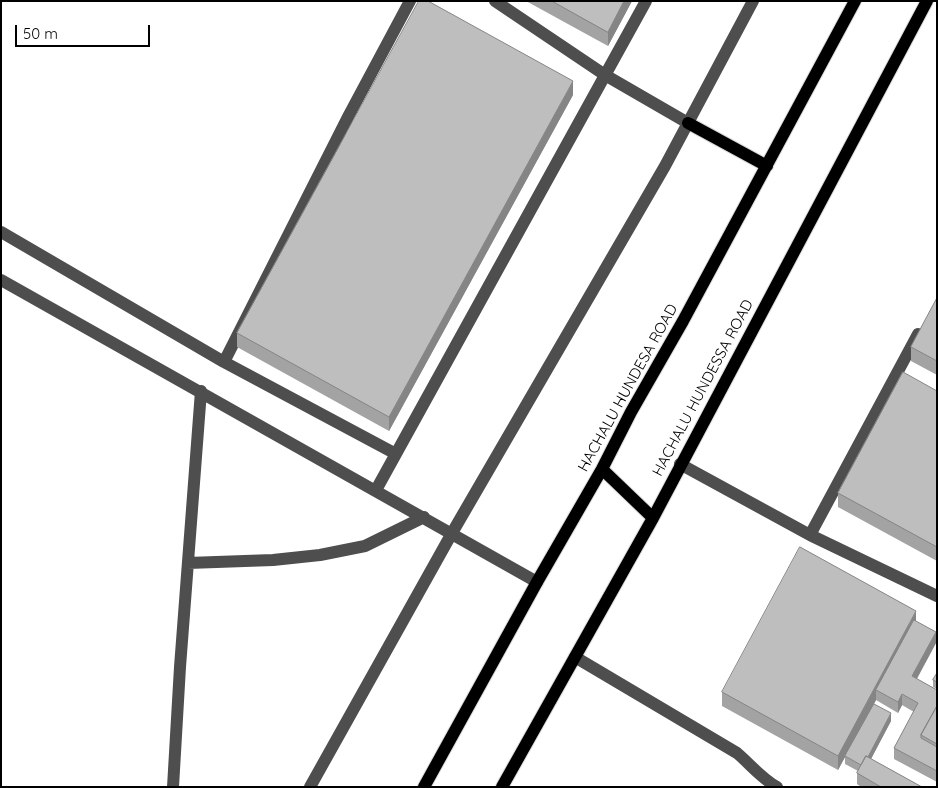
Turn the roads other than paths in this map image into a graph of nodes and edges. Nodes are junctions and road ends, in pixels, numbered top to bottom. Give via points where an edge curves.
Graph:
1 (410, 1) edge
2 (495, 1) edge
3 (646, 1) edge
4 (753, 1) edge
5 (855, 1) edge
6 (927, 1) edge
7 (605, 75) junction
8 (688, 123) junction
9 (767, 166) junction
10 (1, 232) edge
11 (1, 280) edge
12 (924, 323) edge
13 (224, 362) junction
14 (201, 392) junction
15 (396, 454) junction
16 (680, 464) junction
17 (602, 469) junction
18 (376, 490) junction
19 (424, 517) junction
20 (653, 518) junction
21 (452, 532) junction
22 (810, 535) junction
23 (188, 563) junction
24 (537, 582) junction
25 (937, 596) edge
26 (575, 657) junction
27 (770, 785) edge
28 (173, 787) edge
29 (310, 787) edge
30 (424, 787) edge
31 (502, 787) edge

1 - 13 street
2 - 7 street
3 - 7 street
4 - 8 street
5 - 9 main road, HACHALU HUNDESA ROAD
6 - 16 main road, HACHALU HUNDESSA ROAD
7 - 8 street
7 - 15 street
8 - 9 main road
8 - 21 street
9 - 17 main road, HACHALU HUNDESA ROAD
10 - 13 street
11 - 14 street
12 - 22 street via 902,372
13 - 15 street
14 - 18 street
14 - 23 street
15 - 18 street
16 - 20 main road, HACHALU HUNDESSA ROAD
16 - 22 street
17 - 20 main road
17 - 24 main road, HACHALU HUNDESA ROAD
18 - 19 street
19 - 21 street
19 - 23 street via 365,546 320,555
20 - 26 main road, HACHALU HUNDESSA ROAD
21 - 24 street
21 - 29 street
22 - 25 street
23 - 28 street
24 - 30 main road, HACHALU HUNDESA ROAD
26 - 27 street via 737,753
26 - 31 main road, HACHALU HUNDESSA ROAD

